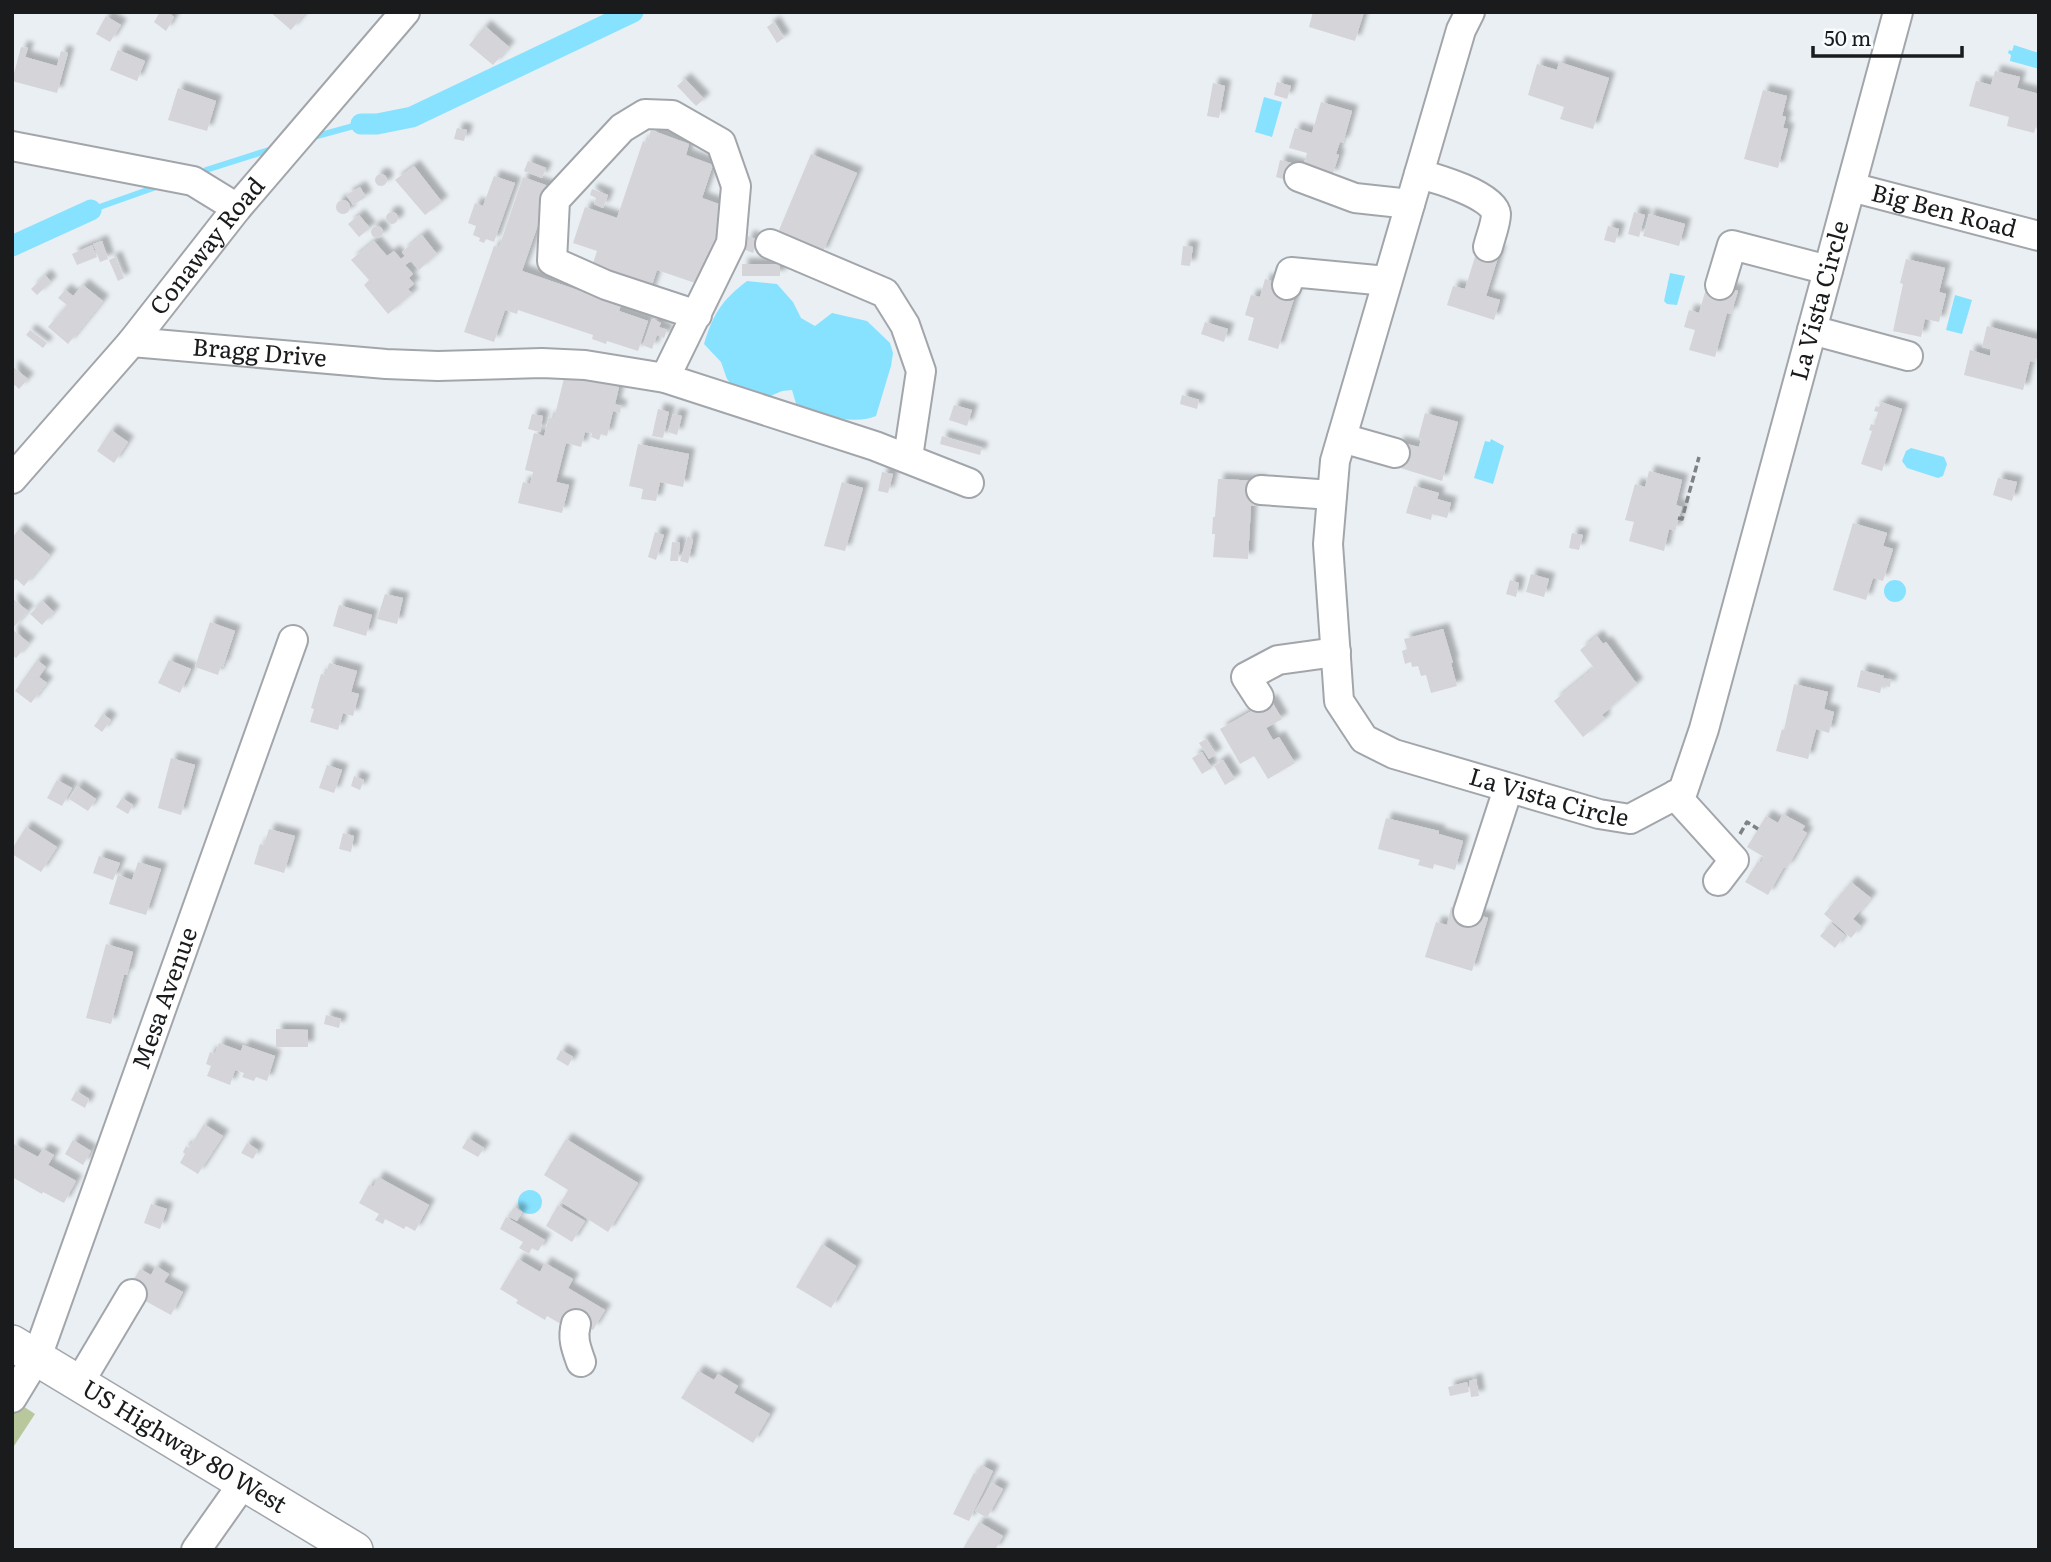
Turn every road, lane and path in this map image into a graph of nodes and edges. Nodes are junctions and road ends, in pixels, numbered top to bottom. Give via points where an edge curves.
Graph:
1 (405, 12) edge
2 (1470, 12) edge
3 (1898, 12) edge
4 (12, 146) edge
5 (1419, 174) junction
6 (1299, 177) dead end
7 (1851, 187) junction
8 (1410, 204) junction
9 (237, 208) junction
10 (2039, 236) edge
11 (770, 244) dead end
12 (1488, 247) dead end
13 (1828, 270) junction
14 (1388, 281) junction
15 (1287, 285) dead end
16 (1720, 285) dead end
17 (697, 315) junction
18 (1812, 330) junction
19 (132, 342) junction
20 (1908, 356) dead end
21 (665, 378) junction
22 (1342, 438) junction
23 (1395, 453) dead end
24 (908, 457) junction
25 (1699, 457) dead end
26 (12, 479) edge
27 (969, 483) dead end
28 (1261, 490) dead end
29 (1332, 495) junction
30 (1678, 518) dead end
31 (293, 640) dead end
32 (1336, 653) junction
33 (1259, 697) dead end
34 (1508, 789) junction
35 (1675, 795) junction
36 (1735, 871) dead end
37 (1468, 912) dead end
38 (132, 1294) dead end
39 (576, 1324) dead end
40 (24, 1350) edge
41 (580, 1362) dead end
42 (79, 1383) junction
43 (12, 1398) edge
44 (244, 1482) junction
45 (196, 1550) edge
46 (355, 1550) edge

1 - 9 street, Conaway Road
2 - 5 street, La Vista Circle
3 - 7 street, La Vista Circle
4 - 9 street via 193,181
5 - 8 street, La Vista Circle
5 - 12 street via 1449,181 1491,205 1496,214
6 - 8 street via 1355,198
7 - 10 street, Big Ben Road
7 - 13 street, La Vista Circle
8 - 14 street, La Vista Circle
9 - 19 street, Conaway Road
11 - 24 street via 885,293 905,325 921,371
13 - 16 street via 1732,245
13 - 18 street, La Vista Circle
14 - 15 street via 1291,272
14 - 22 street, La Vista Circle
17 - 17 street via 731,243 736,186 721,143 672,115 646,114 622,128 555,200 552,261 606,285
17 - 21 street
18 - 20 street
18 - 35 street, La Vista Circle via 1703,729 1683,791
19 - 21 street, Bragg Drive via 386,364 585,365
19 - 26 street, Conaway Road
21 - 24 street, Bragg Drive
22 - 23 street
22 - 29 street, La Vista Circle
24 - 27 street, Bragg Drive
25 - 30 path via 1682,519
28 - 29 street
29 - 32 street, La Vista Circle via 1328,544
31 - 40 street, Mesa Avenue
32 - 33 street via 1278,660 1246,677
32 - 34 street, La Vista Circle via 1339,701 1364,739 1394,754
34 - 35 street, La Vista Circle via 1630,819
34 - 37 street
35 - 36 street
38 - 42 street
39 - 41 street
40 - 42 main road, US Highway 80 West
40 - 43 street, Mesa Avenue
42 - 44 main road, US Highway 80 West
44 - 45 street
44 - 46 main road, US Highway 80 West

